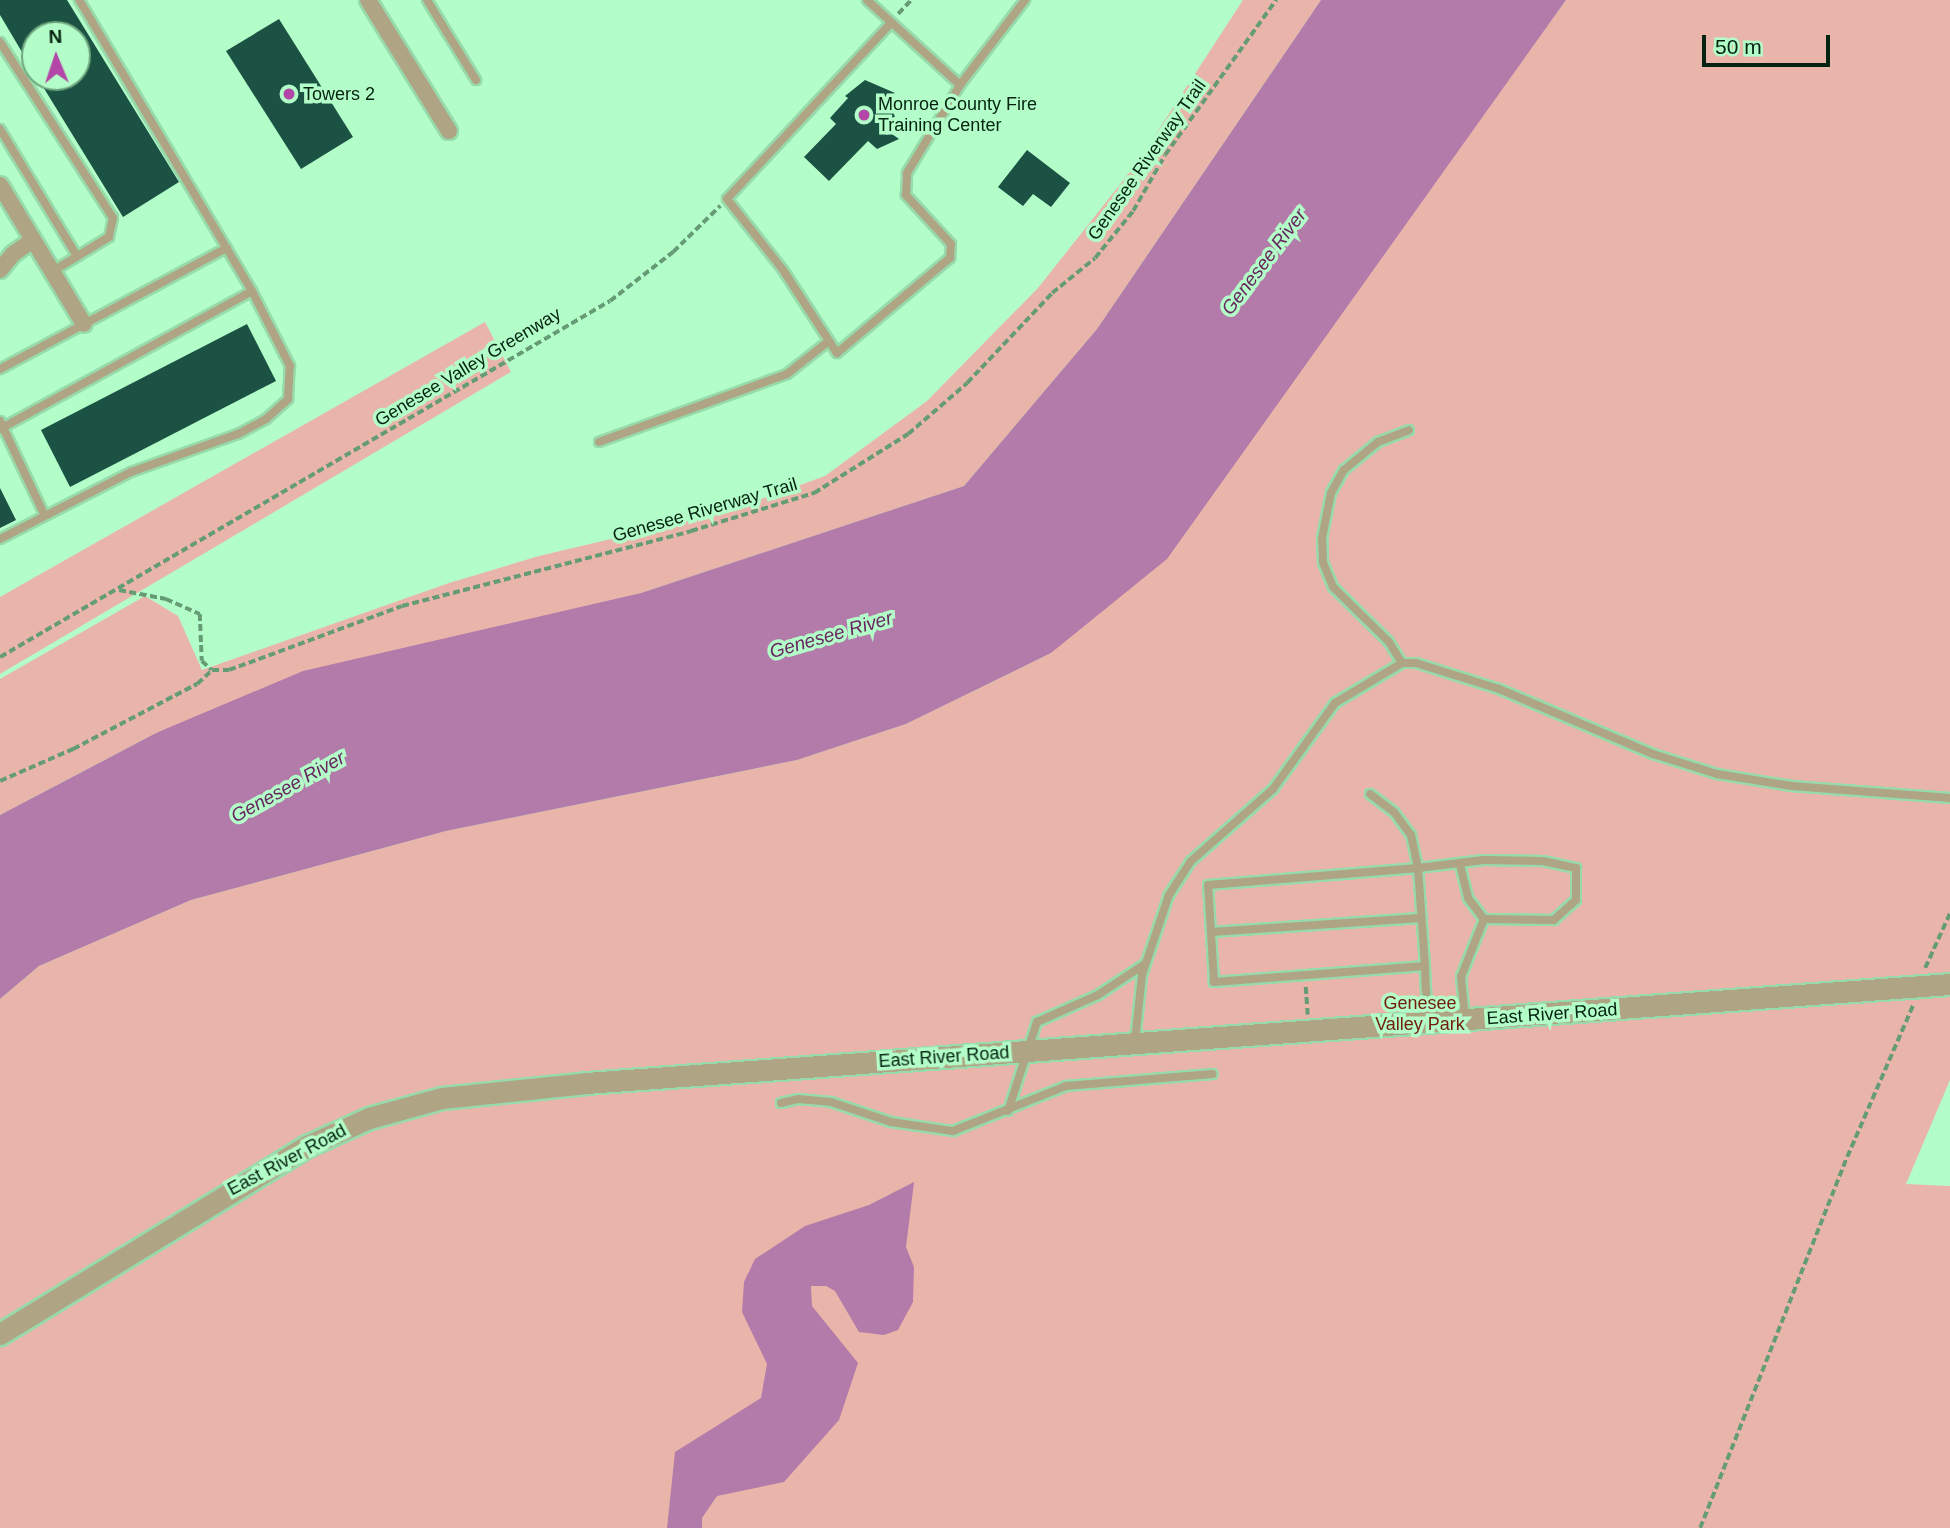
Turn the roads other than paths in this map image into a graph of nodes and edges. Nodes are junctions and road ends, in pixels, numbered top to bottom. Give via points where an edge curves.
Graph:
1 (79, 0) edge
2 (368, 0) edge
3 (427, 0) edge
4 (867, 0) edge
5 (1025, 0) edge
6 (890, 24) junction
7 (0, 42) edge
8 (476, 80) dead end
9 (960, 85) junction
10 (0, 129) edge
11 (449, 131) dead end
12 (0, 185) edge
13 (33, 240) junction
14 (227, 248) junction
15 (78, 256) junction
16 (0, 270) edge
17 (52, 271) junction
18 (251, 291) junction
19 (84, 324) junction
20 (829, 341) junction
21 (0, 369) edge
22 (1, 426) edge
23 (1409, 430) dead end
24 (599, 442) dead end
25 (44, 514) junction
26 (0, 539) edge
27 (1402, 663) junction
28 (1370, 794) dead end
29 (1950, 798) edge
30 (1460, 866) junction
31 (1418, 868) junction
32 (1422, 918) junction
33 (1484, 919) junction
34 (1211, 932) junction
35 (1145, 964) junction
36 (1425, 966) junction
37 (1950, 984) edge
38 (1465, 1020) junction
39 (1429, 1023) junction
40 (1134, 1044) junction
41 (1026, 1051) junction
42 (1213, 1074) dead end
43 (781, 1103) dead end
44 (1008, 1111) junction
45 (0, 1334) edge

1 - 14 lane
2 - 11 street
3 - 8 lane
4 - 6 lane
5 - 9 lane
6 - 9 lane
6 - 20 lane via 727,199 783,270
7 - 15 lane via 113,218 109,237
9 - 20 lane via 907,173 906,195 951,244 950,258 837,353
10 - 15 lane
12 - 13 street
13 - 16 street
13 - 17 street
14 - 18 lane
14 - 19 lane
15 - 17 lane
17 - 19 street
18 - 22 lane
18 - 25 lane via 290,366 288,399 266,419 238,434 131,471
19 - 21 lane
20 - 24 lane via 787,374
22 - 25 lane
23 - 27 lane via 1378,442 1344,470 1331,493 1322,538 1323,562 1333,587 1388,641
25 - 26 lane
27 - 29 lane via 1416,663 1499,689 1653,754 1708,772 1792,786
27 - 35 lane via 1335,703 1273,789 1191,861 1169,895
28 - 31 lane via 1394,812 1412,835
30 - 31 lane
30 - 33 lane via 1468,898
30 - 33 lane via 1484,860 1543,861 1576,868 1576,900 1554,920
31 - 32 lane
31 - 34 lane via 1208,885
32 - 34 lane
32 - 36 lane
33 - 38 lane via 1461,977
34 - 36 lane via 1214,982
35 - 40 lane
35 - 41 lane via 1098,995 1037,1022
36 - 39 lane
37 - 38 street, East River Road
38 - 39 street, East River Road
39 - 40 street, East River Road
40 - 41 street, East River Road
41 - 44 lane
41 - 45 street, East River Road via 516,1089 442,1098 391,1111 289,1156
42 - 44 lane via 1066,1086
43 - 44 lane via 798,1099 831,1102 891,1122 953,1131

